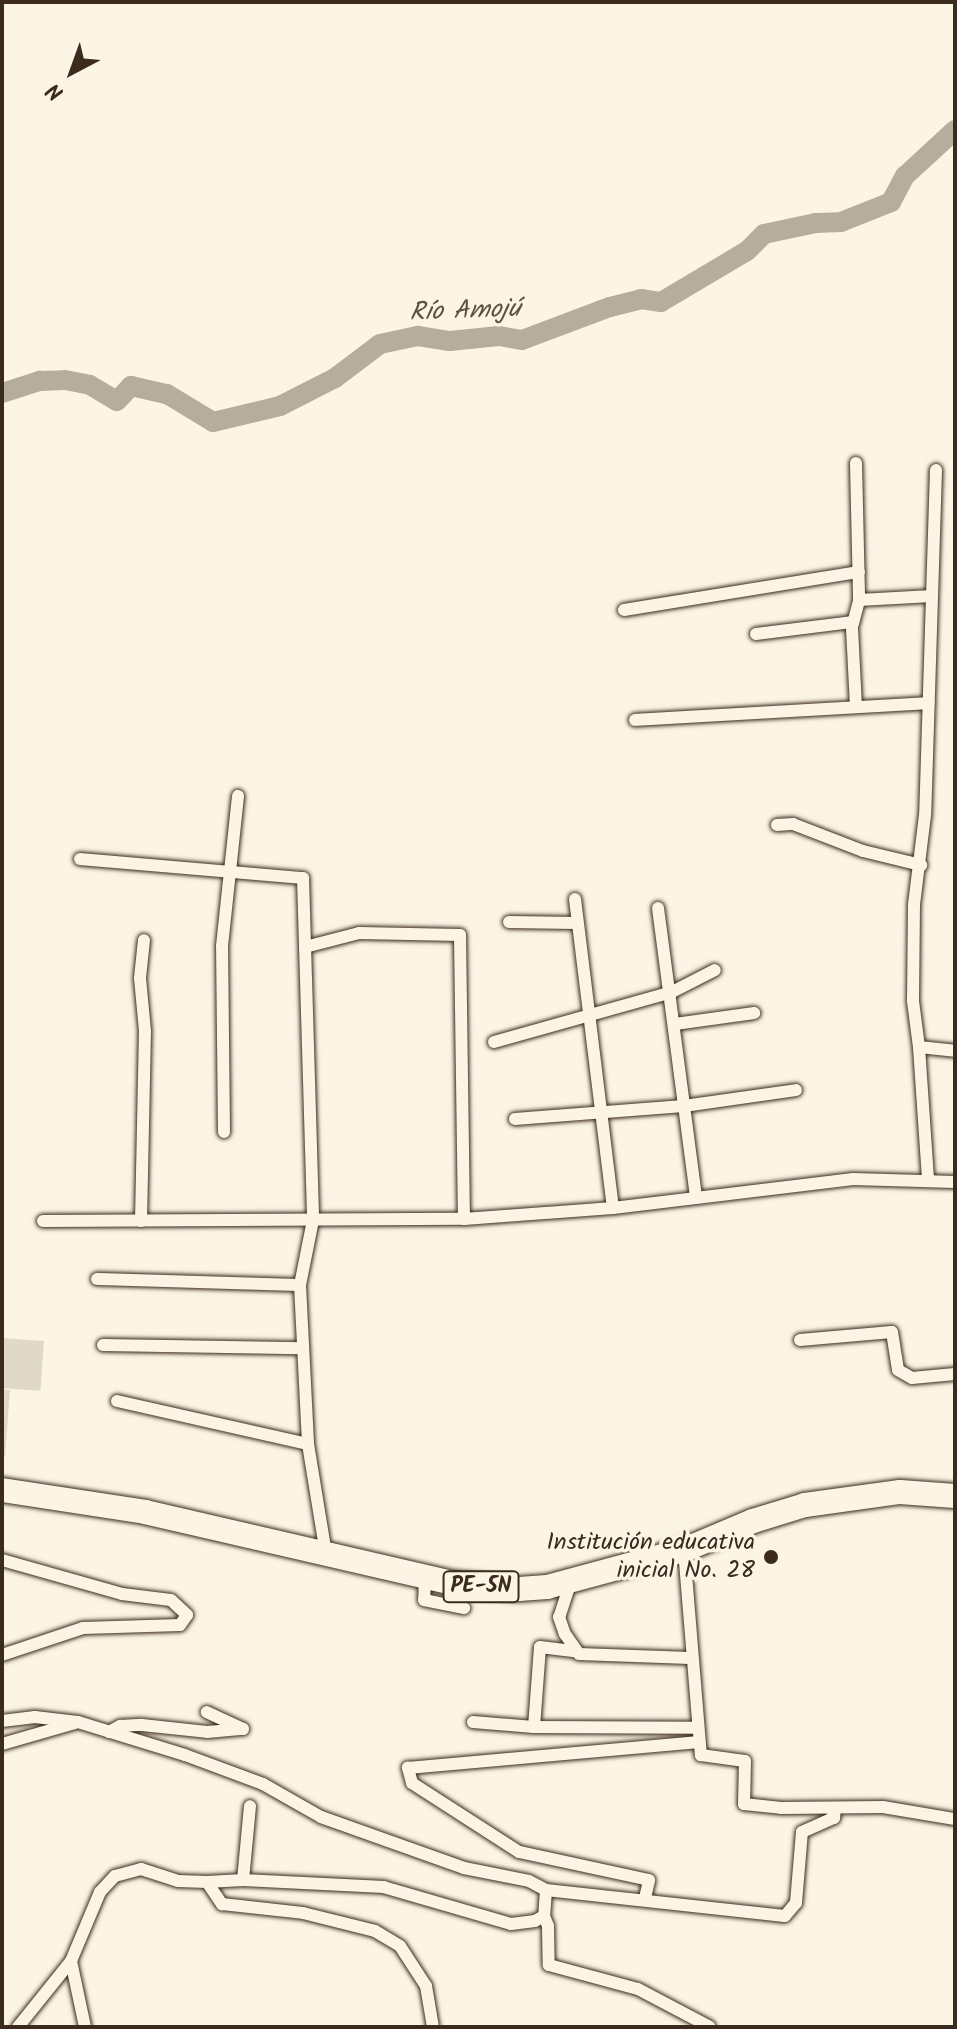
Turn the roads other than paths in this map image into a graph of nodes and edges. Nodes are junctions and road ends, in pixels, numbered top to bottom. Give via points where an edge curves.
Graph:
1 (856, 463) dead end
2 (936, 470) dead end
3 (859, 572) junction
4 (932, 596) junction
5 (859, 600) junction
6 (624, 610) dead end
7 (853, 622) junction
8 (756, 634) dead end
9 (929, 703) junction
10 (856, 707) junction
11 (635, 720) dead end
12 (238, 796) dead end
13 (777, 825) dead end
14 (80, 859) dead end
15 (921, 865) junction
16 (227, 872) junction
17 (575, 899) dead end
18 (658, 908) dead end
19 (509, 922) dead end
20 (577, 923) junction
21 (144, 940) dead end
22 (305, 947) junction
23 (715, 970) dead end
24 (672, 992) junction
25 (754, 1013) dead end
26 (587, 1018) junction
27 (675, 1024) junction
28 (494, 1042) dead end
29 (919, 1047) junction
30 (955, 1051) edge
31 (796, 1090) dead end
32 (684, 1106) junction
33 (601, 1113) junction
34 (515, 1119) dead end
35 (224, 1132) dead end
36 (928, 1180) junction
37 (955, 1182) edge
38 (696, 1198) junction
39 (613, 1208) junction
40 (464, 1219) junction
41 (313, 1220) junction
42 (43, 1221) dead end
43 (141, 1221) junction
44 (97, 1279) dead end
45 (300, 1285) junction
46 (800, 1340) dead end
47 (103, 1345) dead end
48 (303, 1348) junction
49 (955, 1374) edge
50 (117, 1401) dead end
51 (308, 1444) junction
52 (2, 1490) edge
53 (955, 1496) edge
54 (684, 1550) junction
55 (326, 1554) junction
56 (2, 1560) edge
57 (425, 1577) junction
58 (571, 1581) junction
59 (464, 1608) dead end
60 (575, 1651) junction
61 (2, 1655) edge
62 (690, 1658) junction
63 (207, 1712) dead end
64 (2, 1721) edge
65 (78, 1722) junction
66 (473, 1722) dead end
67 (534, 1727) junction
68 (698, 1728) junction
69 (109, 1732) junction
70 (699, 1742) junction
71 (2, 1744) edge
72 (250, 1806) dead end
73 (781, 1808) junction
74 (955, 1819) edge
75 (243, 1880) junction
76 (207, 1882) junction
77 (546, 1890) junction
78 (645, 1898) junction
79 (544, 1916) junction
80 (71, 1961) junction
81 (18, 2027) edge
82 (85, 2027) edge
83 (433, 2027) edge
84 (710, 2027) edge

1 - 3 street
2 - 4 street
3 - 5 street
3 - 6 street
4 - 5 street
4 - 9 street
5 - 7 street
7 - 8 street
7 - 10 street
9 - 10 street
9 - 15 street
10 - 11 street
12 - 16 street
13 - 15 street via 793,824 863,851
14 - 16 street
15 - 29 street via 912,962
16 - 22 street via 303,878
16 - 35 street via 222,946
17 - 20 street
18 - 24 street
19 - 20 street
20 - 26 street
21 - 43 street
22 - 40 street via 359,933 460,935
22 - 41 street
23 - 24 street
24 - 26 street
24 - 27 street
25 - 27 street
26 - 28 street
26 - 33 street
27 - 32 street
29 - 30 street
29 - 36 street
31 - 32 street
32 - 33 street
32 - 38 street
33 - 34 street
33 - 39 street
36 - 37 street
36 - 38 street via 853,1179
38 - 39 street
39 - 40 street
40 - 41 street
41 - 43 street
41 - 45 street
42 - 43 street
44 - 45 street
45 - 48 street
46 - 49 street via 892,1332 898,1370 912,1378
47 - 48 street
48 - 51 street
50 - 51 street
51 - 55 street
52 - 55 highway, PE-5N via 145,1512
53 - 54 highway, PE-5N via 900,1492 805,1505
54 - 58 highway, PE-5N
54 - 62 street
55 - 57 highway, PE-5N
56 - 61 street via 122,1594 171,1600 187,1615 180,1625 83,1628
57 - 58 highway, PE-5N via 519,1589
57 - 59 street via 424,1600
58 - 60 street via 559,1617
60 - 62 street via 585,1656
60 - 67 street via 540,1647
62 - 68 street
63 - 69 street via 243,1729 207,1732 142,1725
64 - 65 street via 35,1717
65 - 69 street
65 - 71 street
66 - 67 street
67 - 68 street
68 - 70 street
69 - 77 street via 263,1784 321,1817 464,1868 529,1881
70 - 73 street via 701,1755 745,1761 744,1804
70 - 78 street via 408,1768 412,1783 519,1852 649,1880
72 - 75 street
73 - 74 street via 883,1807
73 - 78 street via 835,1808 834,1818 802,1832 796,1903 785,1916
75 - 76 street
75 - 79 street via 384,1887 511,1924
76 - 80 street via 178,1881 141,1869 115,1876 100,1892
76 - 83 street via 222,1904 303,1913 375,1931 400,1946 426,1986
77 - 78 street
77 - 79 street
79 - 84 street via 549,1965 638,1989
80 - 81 street
80 - 82 street

